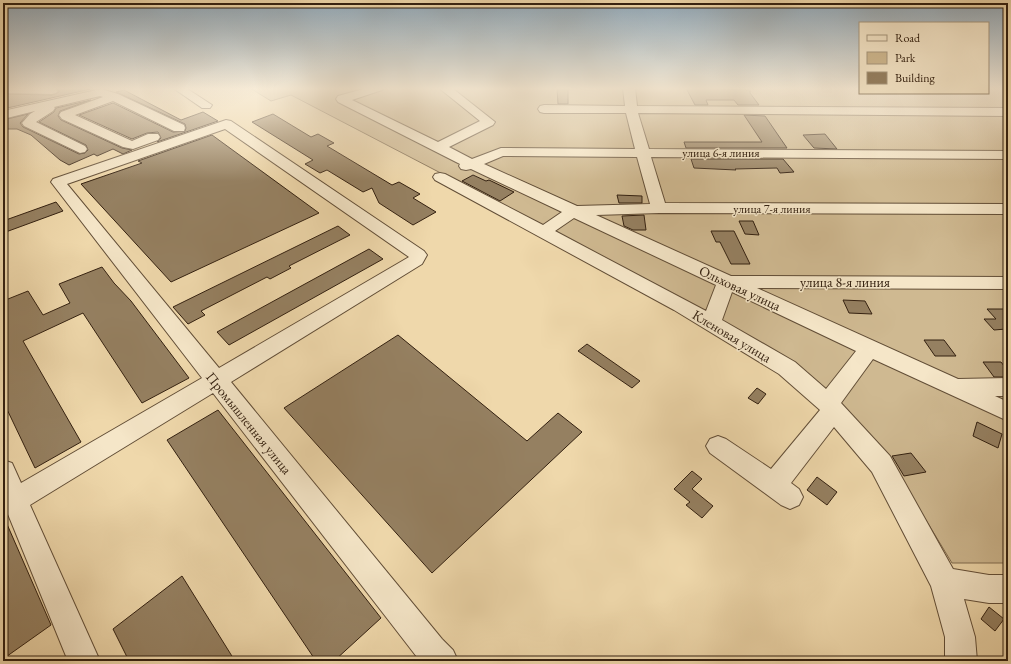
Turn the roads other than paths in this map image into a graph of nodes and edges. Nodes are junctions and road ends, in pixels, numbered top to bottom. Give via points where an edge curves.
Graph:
1 (32, 119) edge
2 (73, 119) edge
3 (160, 119) edge
4 (194, 119) edge
5 (382, 119) edge
6 (485, 119) edge
7 (634, 119) edge
8 (179, 128) junction
9 (439, 147) junction
10 (80, 149) dead end
11 (643, 152) junction
12 (1008, 155) edge
13 (472, 164) junction
14 (440, 177) joint
15 (658, 208) junction
16 (1008, 209) edge
17 (573, 210) junction
18 (543, 232) junction
19 (726, 282) junction
20 (1008, 283) edge
21 (711, 323) junction
22 (869, 348) junction
23 (215, 381) junction
24 (952, 387) junction
25 (1008, 387) edge
26 (831, 407) junction
27 (1008, 412) edge
28 (718, 446) dead end
29 (3, 471) edge
30 (15, 500) junction
31 (944, 582) junction
32 (1008, 589) edge
33 (431, 657) edge
34 (84, 661) edge
35 (961, 661) edge

1 - 10 street via 28,123
2 - 8 street via 133,145
3 - 8 street
4 - 8 street
5 - 9 street, Ольховая улица
6 - 9 street via 489,122
7 - 11 street
9 - 13 street, Ольховая улица
11 - 12 street, улица 6-я линия
11 - 13 street, улица 6-я линия via 501,152
11 - 15 street
13 - 14 street, улица 6-я линия
13 - 17 street, Ольховая улица
14 - 18 street, Кленовая улица
15 - 16 street, улица 7-я линия
15 - 17 street, улица 7-я линия
17 - 18 street
17 - 19 street, Ольховая улица
18 - 21 street, Кленовая улица
19 - 20 street, улица 8-я линия
19 - 21 street
19 - 22 street, Ольховая улица
21 - 26 street, Кленовая улица via 787,368
22 - 24 street, Ольховая улица
22 - 26 street
23 - 23 street, Промышленная улица via 58,182 226,124 418,255 416,260
23 - 30 street
23 - 33 street, Промышленная улица
24 - 25 street
24 - 27 street, Ольховая улица
26 - 28 street via 782,491
26 - 31 street, Кленовая улица via 881,464
29 - 30 street
30 - 34 street
31 - 32 street via 989,589
31 - 35 street, Кленовая улица via 960,637

